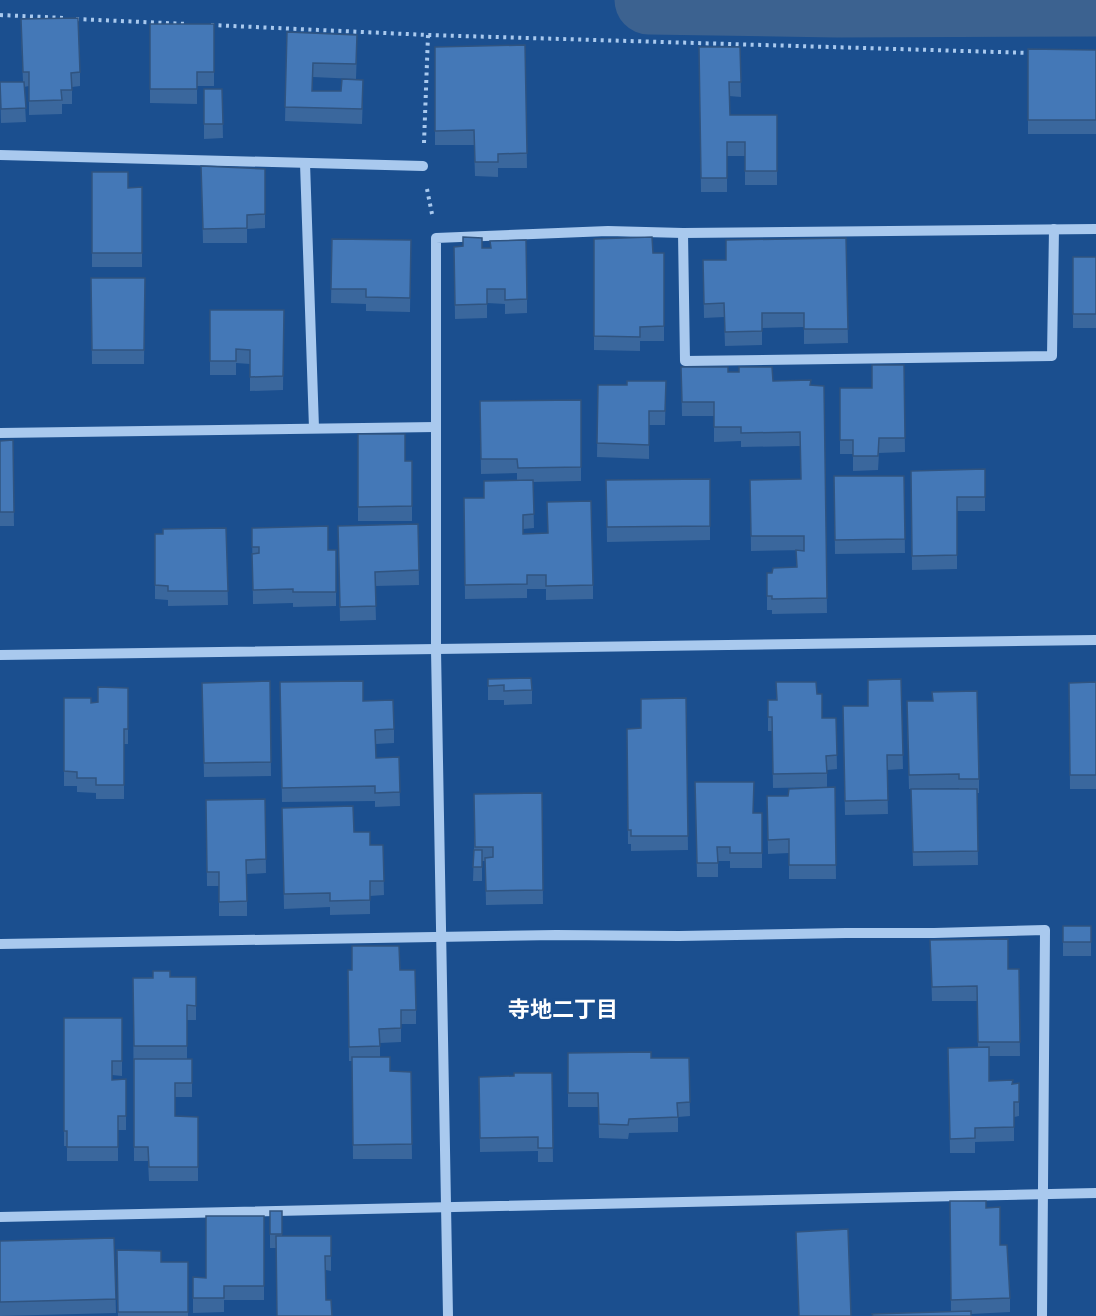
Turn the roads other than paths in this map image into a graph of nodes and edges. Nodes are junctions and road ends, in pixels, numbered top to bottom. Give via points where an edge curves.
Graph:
1 (0, 155) edge
2 (305, 163) junction
3 (423, 166) road end
4 (1096, 229) edge
5 (1054, 230) junction
6 (683, 232) junction
7 (436, 426) junction
8 (314, 428) junction
9 (0, 433) edge
10 (1096, 640) edge
11 (436, 650) junction
12 (0, 655) edge
13 (441, 937) junction
14 (0, 944) edge
15 (1096, 1193) edge
16 (1044, 1194) junction
17 (446, 1207) junction
18 (0, 1217) edge
19 (448, 1316) edge
20 (1042, 1316) edge

1 - 2 street
2 - 3 street
2 - 8 street
4 - 5 street
5 - 6 street
5 - 6 street via 1052,356 685,361
6 - 7 street via 436,238
7 - 8 street
7 - 11 street
8 - 9 street
10 - 11 street
11 - 12 street
11 - 13 street
13 - 14 street
13 - 16 street via 1045,930
13 - 17 street
15 - 16 street
16 - 17 street
16 - 20 street
17 - 18 street
17 - 19 street

